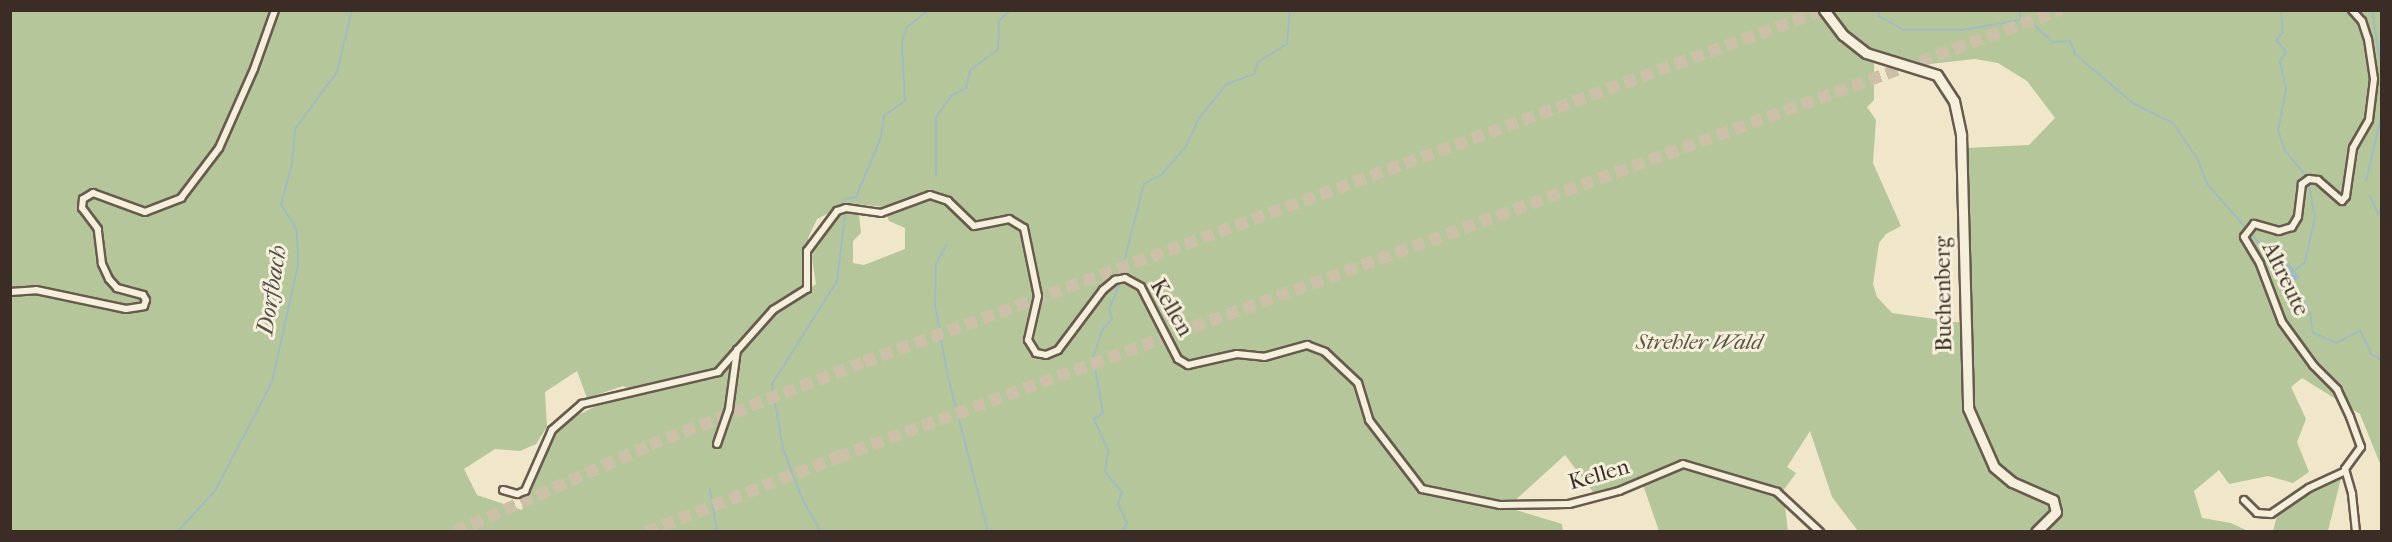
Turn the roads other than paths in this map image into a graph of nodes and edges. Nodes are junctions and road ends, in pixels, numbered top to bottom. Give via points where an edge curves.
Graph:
1 (275, 10) edge
2 (1824, 10) edge
3 (2352, 10) edge
4 (10, 292) edge
5 (737, 350) junction
6 (717, 444) dead end
7 (2345, 471) junction
8 (503, 490) dead end
9 (2244, 500) dead end
10 (1820, 531) edge
11 (2036, 531) edge
12 (2356, 531) edge

1 - 4 street via 219,148 181,198 146,212 93,194 83,199 82,208 98,229 102,264 109,279 117,288 142,295 146,300 144,306 126,309 36,290
2 - 11 street, Buchenberg via 1842,35 1874,57 1932,72 1954,101 1961,135 1968,408 1994,467 2012,482 2053,500 2056,512
3 - 7 street, Altreute via 2362,21 2368,39 2374,79 2369,120 2353,148 2346,196 2342,201 2318,180 2309,179 2302,184 2298,217 2292,227 2279,231 2251,225 2245,231 2282,322 2314,366 2337,389 2361,447
5 - 6 street via 729,409
5 - 8 street via 718,372 708,377 600,398 576,407 552,430 525,491 517,494
5 - 10 street, Kellen via 777,306 807,289 807,251 837,211 846,208 881,213 916,197 936,195 948,201 969,224 980,226 1009,219 1024,228 1038,296 1028,340 1036,353 1046,356 1058,350 1103,290 1125,278 1142,287 1178,359 1188,365 1237,354 1264,357 1307,345 1324,352 1358,383 1369,420 1418,485 1428,491 1500,505 1569,504 1619,491 1675,464 1686,464 1716,477 1777,492
7 - 9 street via 2309,488 2271,514 2255,512
7 - 12 street

